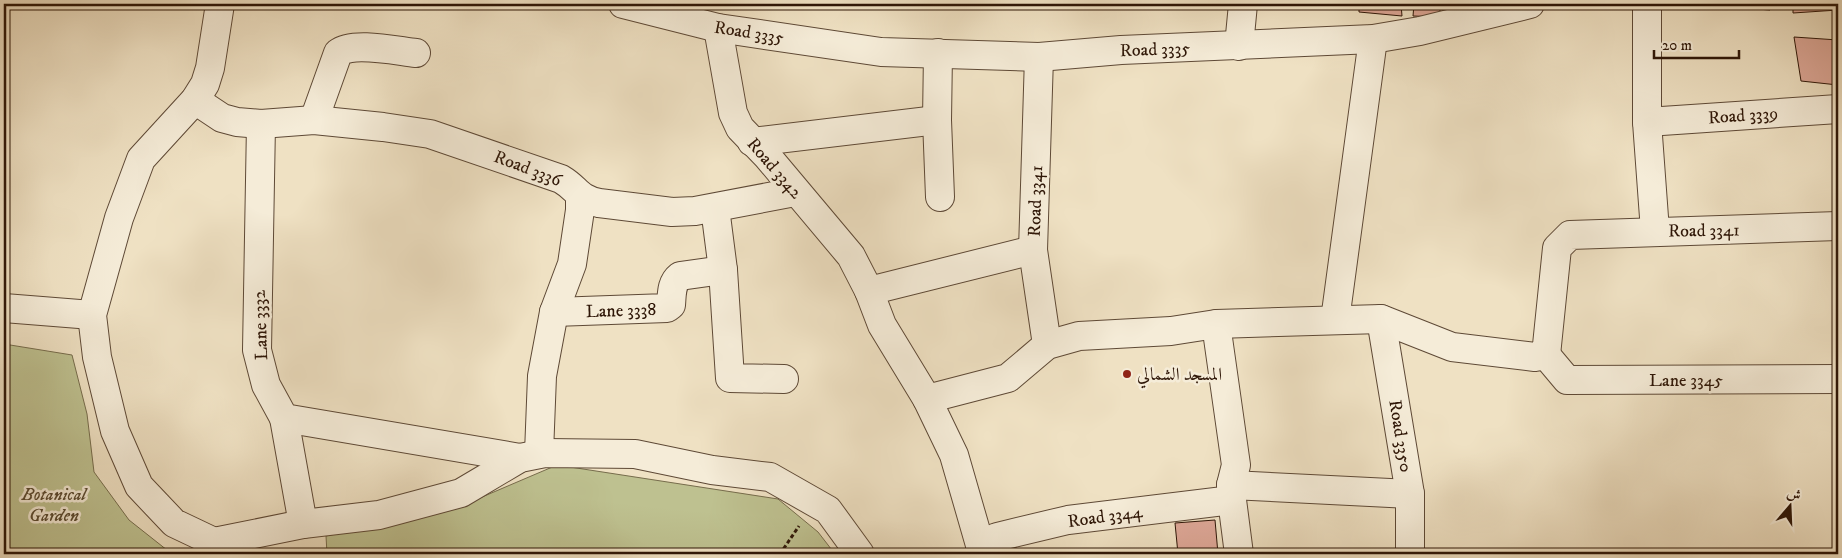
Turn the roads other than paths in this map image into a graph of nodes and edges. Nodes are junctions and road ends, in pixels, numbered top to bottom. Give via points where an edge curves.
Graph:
1 (220, 4) edge
2 (623, 4) edge
3 (1244, 4) edge
4 (1530, 4) edge
5 (1647, 4) edge
6 (718, 28) junction
7 (1373, 39) junction
8 (1239, 46) junction
9 (938, 52) junction
10 (416, 54) dead end
11 (1039, 57) junction
12 (195, 100) junction
13 (1838, 109) edge
14 (314, 120) junction
15 (937, 120) junction
16 (1647, 122) junction
17 (261, 124) junction
18 (752, 142) junction
19 (795, 192) junction
20 (580, 196) junction
21 (940, 197) dead end
22 (715, 208) junction
23 (1838, 226) edge
24 (1655, 231) junction
25 (1033, 250) junction
26 (723, 270) junction
27 (869, 291) junction
28 (4, 308) edge
29 (554, 312) junction
30 (92, 315) junction
31 (1381, 319) junction
32 (1336, 320) junction
33 (1216, 324) junction
34 (1047, 345) junction
35 (1546, 355) junction
36 (784, 379) dead end
37 (1838, 379) edge
38 (927, 399) junction
39 (284, 418) junction
40 (532, 456) junction
41 (1232, 492) junction
42 (1410, 494) junction
43 (303, 524) junction
44 (980, 550) edge
45 (860, 554) edge
46 (1240, 554) edge
47 (1410, 554) edge

1 - 12 street via 210,68
2 - 6 street, Road 3335
3 - 8 street
4 - 7 street, Road 3335
5 - 16 street
6 - 9 street, Road 3335 via 881,52
6 - 18 street, Road 3342 via 733,113
7 - 8 street, Road 3335
7 - 32 street
8 - 11 street, Road 3335
9 - 11 street, Road 3335
9 - 15 street
10 - 14 street via 354,47 341,50
11 - 25 street, Road 3341
12 - 17 street, Road 3336 via 222,118
12 - 30 street via 141,159 118,218
13 - 16 street, Road 3339
14 - 17 street, Road 3336
14 - 20 street, Road 3336 via 430,134 561,179
15 - 18 street
15 - 21 street
16 - 24 street
17 - 39 street, Lane 3332 via 257,350 266,385
18 - 19 street, Road 3342
19 - 22 street, Road 3336
19 - 27 street, Road 3342 via 850,256
20 - 22 street, Road 3336 via 599,203 672,212
20 - 29 street via 572,264
22 - 26 street
23 - 24 street, Road 3341
24 - 35 street, Road 3341 via 1570,235 1557,248
25 - 27 street
25 - 34 street, Road 3341
26 - 29 street, Lane 3338 via 680,276 673,285 671,305 667,308
26 - 36 street via 730,378
27 - 38 street, Road 3342 via 882,325
28 - 30 street
29 - 40 street via 542,376 539,452
30 - 43 street via 97,357 115,431 139,486 174,523 214,542
31 - 32 street
31 - 35 street via 1452,347 1535,358
31 - 42 street, Road 3350
32 - 33 street
33 - 34 street via 1171,331 1079,336
33 - 41 street via 1236,465
34 - 38 street via 1008,378
35 - 37 street, Lane 3345 via 1567,380
38 - 44 street, Road 3342 via 954,455
39 - 40 street via 473,451
39 - 43 street, Lane 3332
40 - 43 street via 460,493 379,515
40 - 45 street via 635,454 712,470 770,477 828,510
41 - 42 street, Road 3344
41 - 44 street, Road 3344 via 1068,520 996,537
41 - 46 street
42 - 47 street, Road 3350

